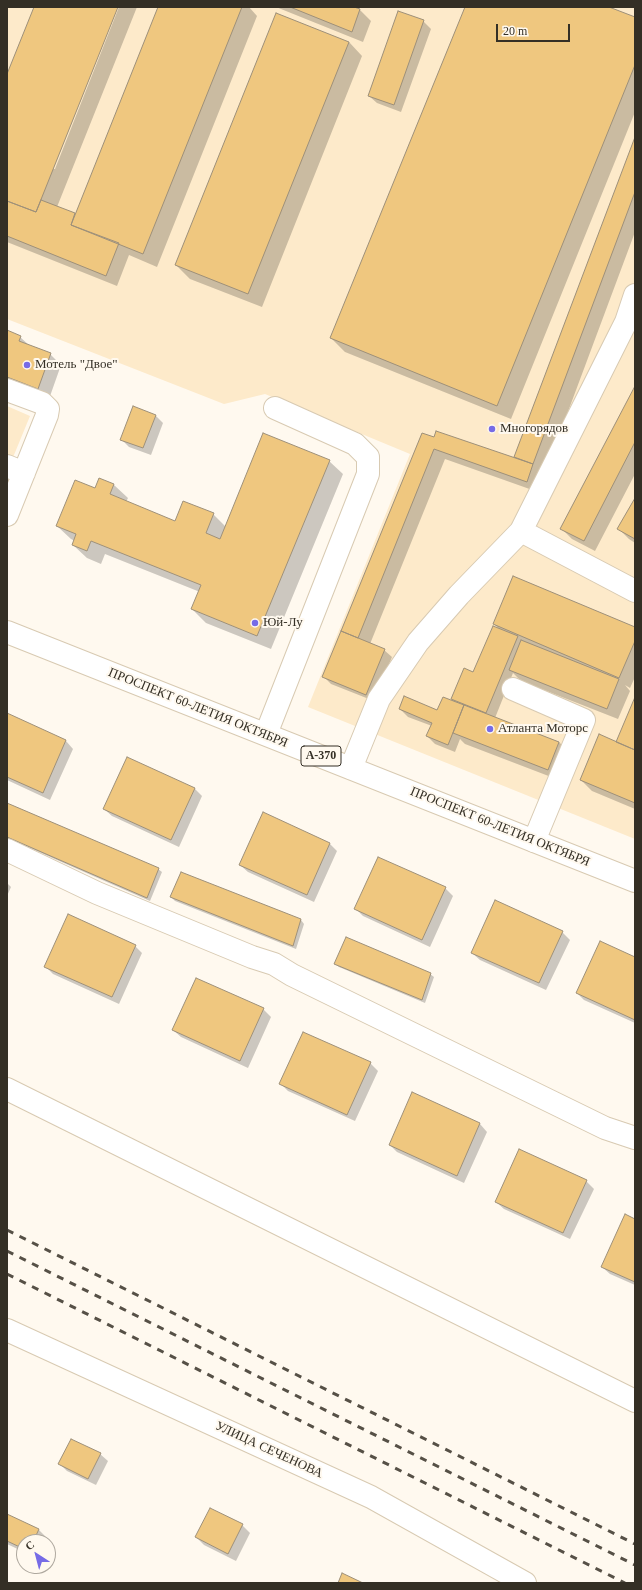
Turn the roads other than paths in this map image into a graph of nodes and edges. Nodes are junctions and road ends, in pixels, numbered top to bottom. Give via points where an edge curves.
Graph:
1 (635, 295) edge
2 (7, 390) edge
3 (276, 408) dead end
4 (15, 470) edge
5 (7, 515) edge
6 (521, 531) junction
7 (635, 591) edge
8 (7, 632) edge
9 (513, 689) dead end
10 (266, 734) junction
11 (351, 768) junction
12 (534, 841) junction
13 (7, 850) edge
14 (635, 881) edge
15 (7, 1089) edge
16 (635, 1138) edge
17 (7, 1330) edge
18 (635, 1401) edge
19 (525, 1583) edge

1 - 6 main road via 626,322
2 - 4 main road via 42,403 48,409
3 - 10 main road via 355,444 368,457 368,474
4 - 5 main road
6 - 7 main road
6 - 11 main road via 418,642 379,698
8 - 10 main road, ПРОСПЕКТ 60-ЛЕТИЯ ОКТЯБРЯ / А-370
9 - 12 main road via 584,720
10 - 11 main road, ПРОСПЕКТ 60-ЛЕТИЯ ОКТЯБРЯ / А-370
11 - 12 main road, ПРОСПЕКТ 60-ЛЕТИЯ ОКТЯБРЯ / А-370
12 - 14 main road, ПРОСПЕКТ 60-ЛЕТИЯ ОКТЯБРЯ / А-370
13 - 16 main road via 97,893 274,964 598,1125
15 - 18 main road
17 - 19 main road, УЛИЦА СЕЧЕНОВА via 371,1497

